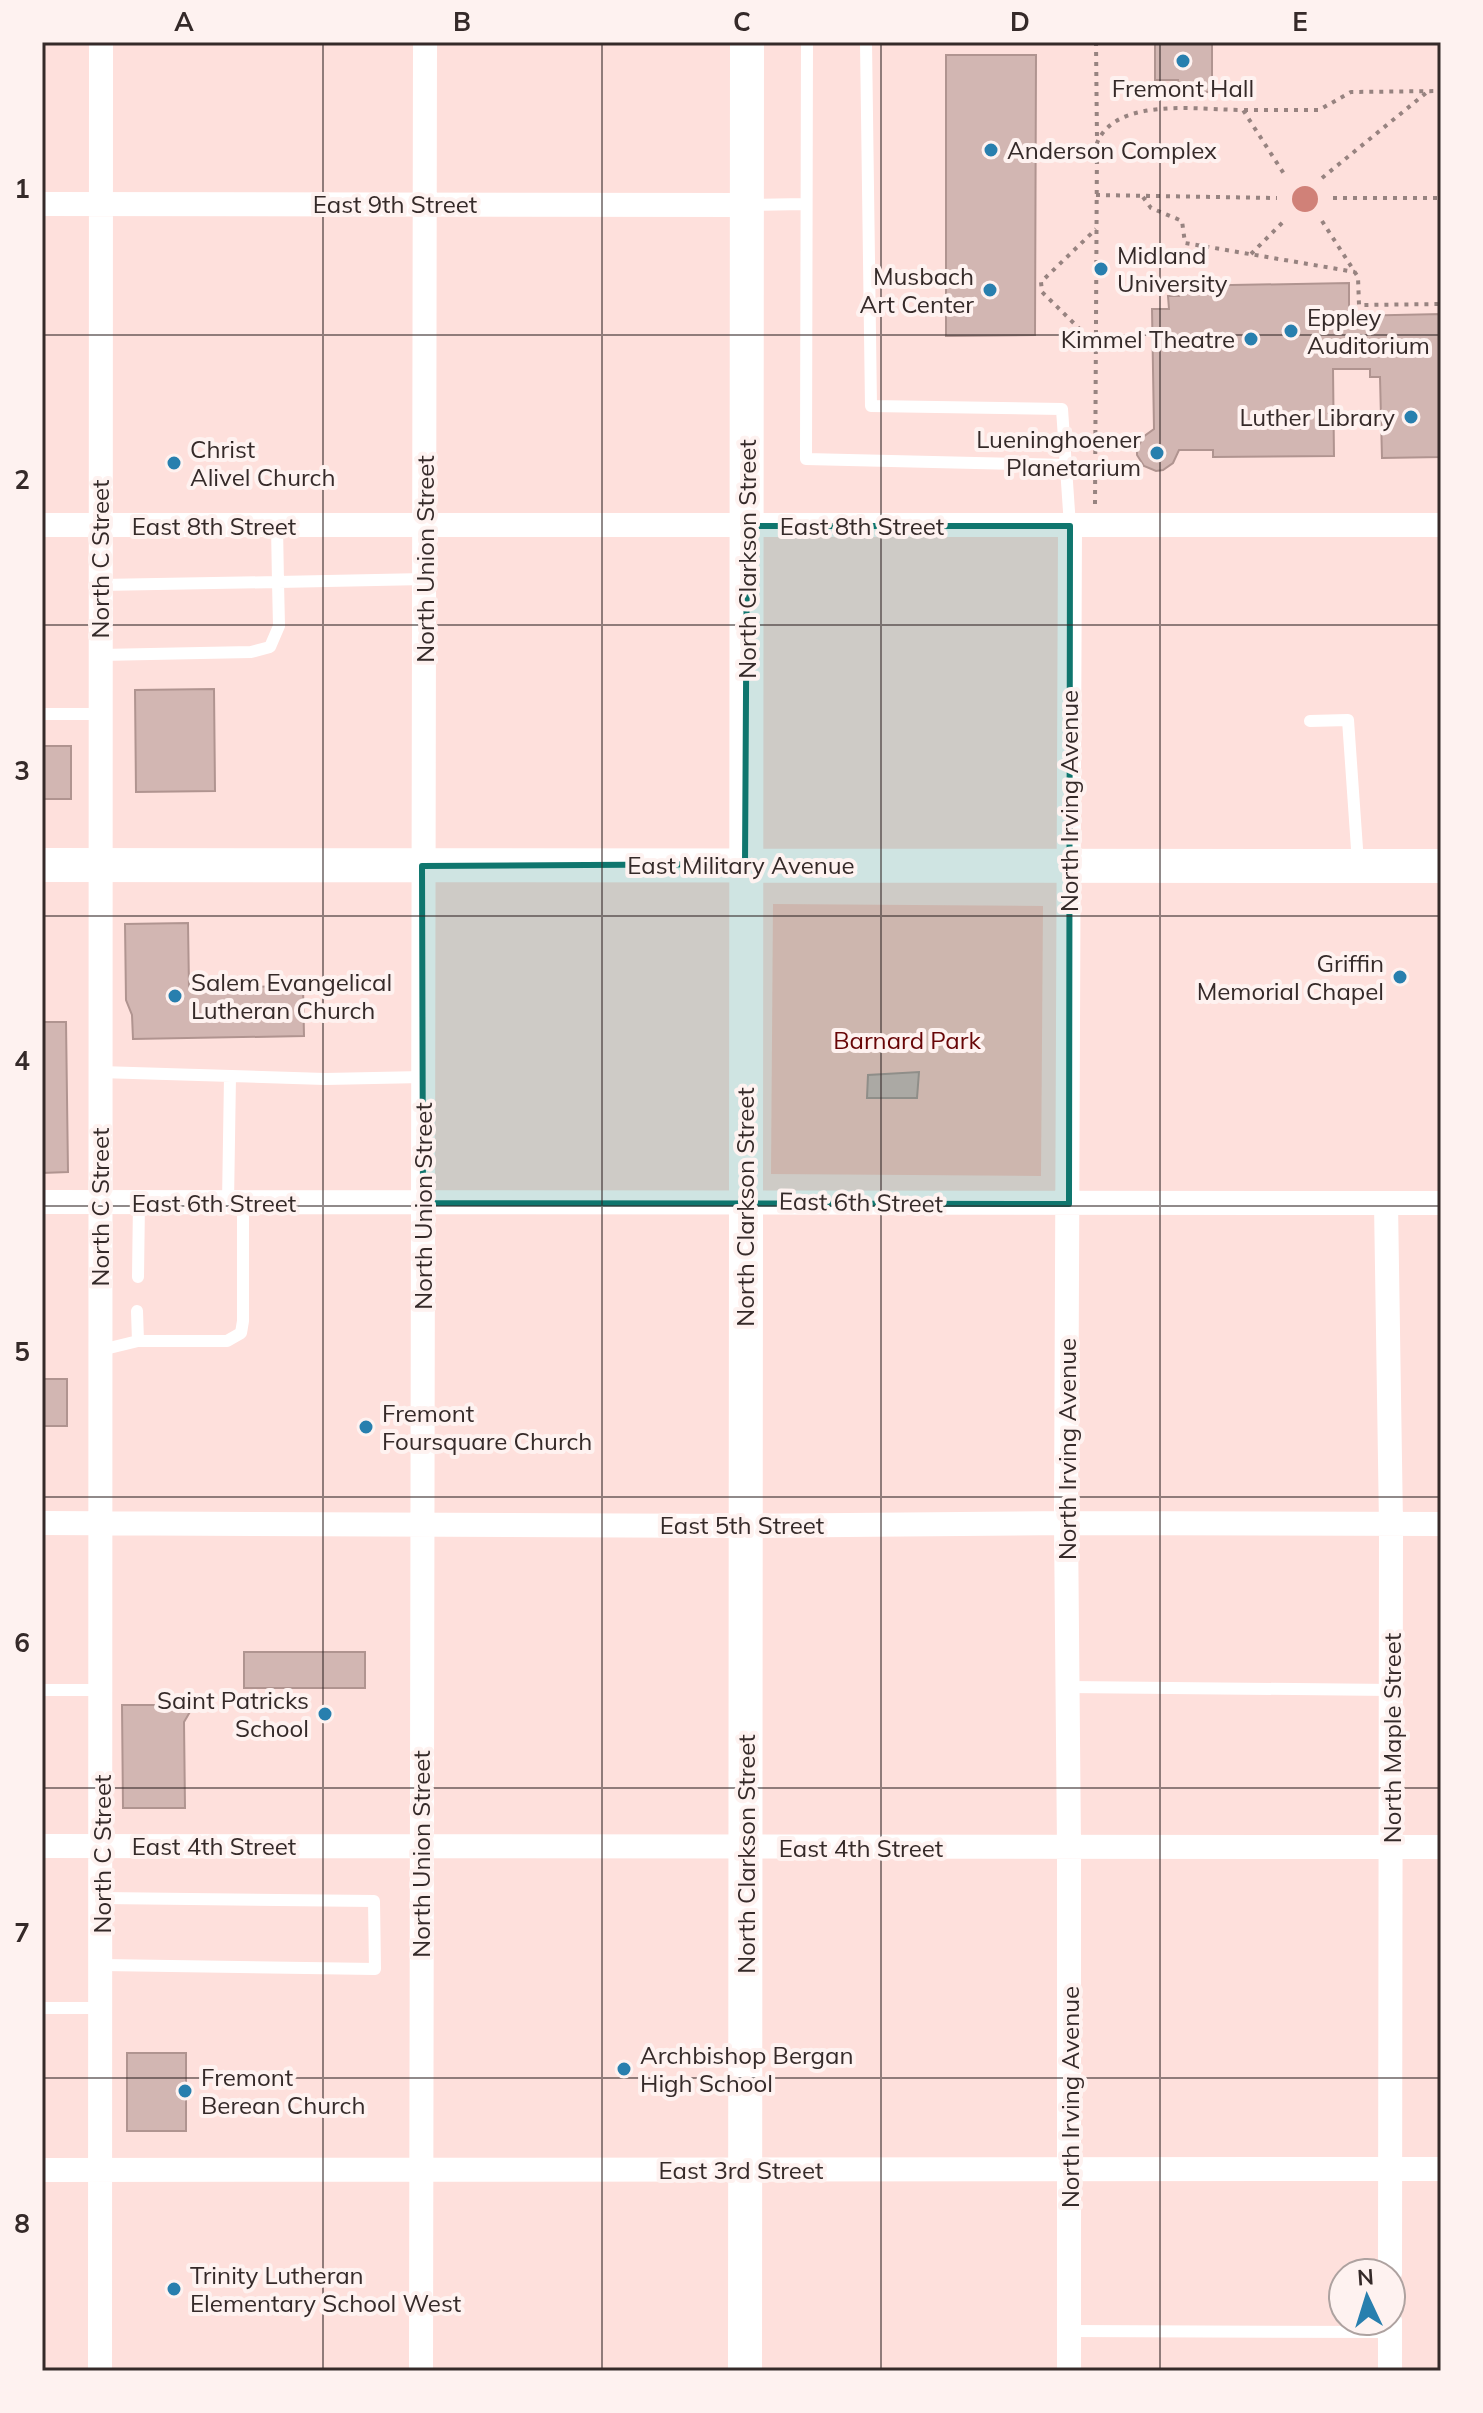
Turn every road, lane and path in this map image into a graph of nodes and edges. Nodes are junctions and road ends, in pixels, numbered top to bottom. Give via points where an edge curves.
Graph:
1 (101, 42) edge
2 (425, 42) edge
3 (747, 42) edge
4 (807, 42) edge
5 (866, 42) edge
6 (1096, 42) edge
7 (1427, 91) junction
8 (1441, 91) edge
9 (1243, 110) junction
10 (1097, 143) junction
11 (1286, 177) dead end
12 (1322, 178) dead end
13 (1096, 195) junction
14 (1143, 197) junction
15 (1277, 198) dead end
16 (1333, 198) dead end
17 (1441, 198) edge
18 (426, 203) junction
19 (42, 204) edge
20 (101, 204) junction
21 (805, 204) junction
22 (747, 205) junction
23 (1286, 219) dead end
24 (1322, 221) dead end
25 (1096, 229) junction
26 (1251, 254) junction
27 (1355, 272) junction
28 (1441, 304) edge
29 (1095, 344) junction
30 (1066, 465) junction
31 (42, 525) edge
32 (100, 525) junction
33 (1441, 525) edge
34 (277, 526) junction
35 (426, 526) junction
36 (747, 526) junction
37 (1082, 526) junction
38 (425, 579) junction
39 (278, 582) junction
40 (100, 585) junction
41 (100, 655) junction
42 (42, 714) edge
43 (100, 714) junction
44 (1310, 721) dead end
45 (745, 864) junction
46 (42, 865) edge
47 (99, 865) junction
48 (1068, 865) junction
49 (422, 866) junction
50 (1358, 866) junction
51 (1441, 866) edge
52 (100, 1072) junction
53 (230, 1076) junction
54 (423, 1077) junction
55 (745, 1201) junction
56 (42, 1202) edge
57 (100, 1202) junction
58 (139, 1202) junction
59 (235, 1203) junction
60 (423, 1203) junction
61 (1386, 1203) junction
62 (1441, 1203) edge
63 (1069, 1204) junction
64 (138, 1277) dead end
65 (137, 1311) dead end
66 (138, 1341) junction
67 (101, 1350) junction
68 (42, 1523) edge
69 (102, 1523) junction
70 (1066, 1523) junction
71 (1391, 1524) junction
72 (1441, 1524) edge
73 (422, 1525) junction
74 (744, 1526) junction
75 (1068, 1687) junction
76 (42, 1690) edge
77 (102, 1690) junction
78 (1392, 1690) junction
79 (42, 1846) edge
80 (102, 1846) junction
81 (422, 1847) junction
82 (1069, 1847) junction
83 (1392, 1847) junction
84 (1441, 1847) edge
85 (746, 1848) junction
86 (102, 1898) junction
87 (102, 1965) junction
88 (42, 2008) edge
89 (102, 2008) junction
90 (420, 2169) junction
91 (1390, 2169) junction
92 (1441, 2169) edge
93 (42, 2170) edge
94 (100, 2170) junction
95 (1070, 2170) junction
96 (746, 2171) junction
97 (1390, 2257) edge
98 (1327, 2327) edge
99 (1069, 2331) junction
100 (1390, 2337) edge
101 (100, 2371) edge
102 (421, 2371) edge
103 (745, 2371) edge
104 (1069, 2371) edge
105 (1390, 2371) edge

1 - 20 street, North C Street
2 - 18 street, North Union Street
3 - 22 street, North Clarkson Street
4 - 21 lane
5 - 30 lane via 871,406 1062,409
6 - 10 path
7 - 8 path
7 - 9 path via 1351,92 1319,110
7 - 12 path
9 - 10 path via 1139,110 1114,120
9 - 11 path
10 - 13 path
13 - 14 path
13 - 25 path
14 - 15 path
14 - 26 path via 1151,208 1182,221 1185,243
16 - 17 path
18 - 20 street, East 9th Street
18 - 22 street, East 9th Street
18 - 35 street, North Union Street
19 - 20 street, East 9th Street
20 - 32 street, North C Street
21 - 22 lane
21 - 30 lane via 806,459
22 - 36 street, North Clarkson Street
23 - 26 path
24 - 27 path
25 - 29 path
25 - 29 path via 1041,282 1042,292
26 - 27 path
27 - 28 path via 1359,305
29 - 37 path
30 - 37 lane
31 - 32 street, East 8th Street
32 - 34 street, East 8th Street
32 - 40 street, North C Street
33 - 37 street, East 8th Street
34 - 35 street, East 8th Street
34 - 39 lane
35 - 36 street, East 8th Street
35 - 38 street, North Union Street
36 - 37 street, East 8th Street
36 - 45 street, North Clarkson Street
37 - 48 street, North Irving Avenue
38 - 39 lane
38 - 49 street, North Union Street
39 - 40 lane
39 - 41 lane via 279,626 270,647 251,652
40 - 41 street, North C Street
41 - 43 street, North C Street
42 - 43 lane
43 - 47 street, North C Street
44 - 50 lane via 1348,720
45 - 48 street, East Military Avenue
45 - 49 street, East Military Avenue
45 - 55 street, North Clarkson Street
46 - 47 street, East Military Avenue
47 - 49 street, East Military Avenue
47 - 52 street, North C Street
48 - 50 street, East Military Avenue
48 - 63 street, North Irving Avenue
49 - 54 street, North Union Street
50 - 51 street, East Military Avenue
52 - 53 lane
52 - 57 street, North C Street
53 - 54 lane
53 - 59 lane
54 - 60 street, North Union Street
55 - 60 street, East 6th Street
55 - 63 street, East 6th Street
55 - 74 street, North Clarkson Street
56 - 57 street, East 6th Street
57 - 58 street, East 6th Street
57 - 67 street, North C Street
58 - 59 street, East 6th Street
58 - 64 lane
59 - 60 street, East 6th Street
59 - 66 lane via 241,1333 227,1341
60 - 73 street, North Union Street
61 - 62 street, East 6th Street
61 - 63 street, East 6th Street
61 - 71 street, North Maple Street
63 - 70 street, North Irving Avenue
65 - 66 lane
66 - 67 lane
67 - 69 street, North C Street
68 - 69 street, East 5th Street
69 - 73 street, East 5th Street
69 - 77 street, North C Street
70 - 71 street, East 5th Street
70 - 74 street, East 5th Street
70 - 75 street, North Irving Avenue
71 - 72 street, East 5th Street
71 - 78 street, North Maple Street
73 - 74 street, East 5th Street
73 - 81 street, North Union Street
74 - 85 street, North Clarkson Street
75 - 78 lane
75 - 82 street, North Irving Avenue
76 - 77 lane
77 - 80 street, North C Street
78 - 83 street, North Maple Street
79 - 80 street, East 4th Street
80 - 81 street, East 4th Street
80 - 86 street, North C Street
81 - 85 street, East 4th Street
81 - 90 street, North Union Street
82 - 83 street, East 4th Street
82 - 85 street, East 4th Street
82 - 95 street, North Irving Avenue
83 - 84 street, East 4th Street
83 - 91 street, North Maple Street
85 - 96 street, North Clarkson Street
86 - 87 street, North C Street
86 - 87 lane via 374,1901 375,1969
87 - 89 street, North C Street
88 - 89 lane
89 - 94 street, North C Street
90 - 94 street, East 3rd Street
90 - 96 street, East 3rd Street
90 - 102 street, North Union Street
91 - 92 street, East 3rd Street
91 - 95 street, East 3rd Street
91 - 97 street, North Maple Street
93 - 94 street, East 3rd Street
94 - 101 street, North C Street
95 - 96 street, East 3rd Street
95 - 99 street, North Irving Avenue
96 - 103 street, North Clarkson Street
98 - 99 lane
99 - 104 street, North Irving Avenue
100 - 105 street

